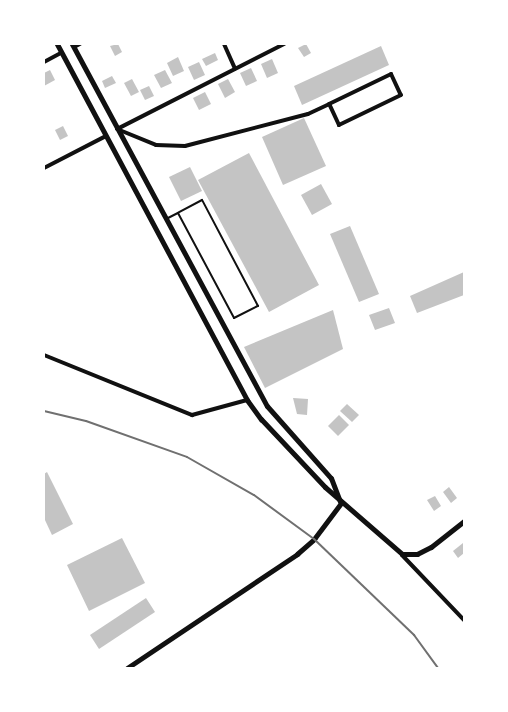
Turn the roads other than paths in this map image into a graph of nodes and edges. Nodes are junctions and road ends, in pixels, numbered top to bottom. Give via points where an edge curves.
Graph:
1 (57, 44) edge
2 (80, 44) edge
3 (224, 44) edge
4 (284, 44) edge
5 (73, 45) edge
6 (62, 53) junction
7 (44, 62) edge
8 (235, 69) junction
9 (329, 104) junction
10 (117, 129) junction
11 (106, 136) junction
12 (44, 168) edge
13 (178, 213) junction
14 (166, 219) junction
15 (208, 298) junction
16 (196, 305) junction
17 (44, 355) edge
18 (247, 400) junction
19 (341, 503) junction
20 (465, 521) edge
21 (402, 554) junction
22 (465, 620) edge
23 (127, 669) edge

1 - 6 street
2 - 5 street
3 - 8 street
4 - 8 street
5 - 6 street
5 - 10 street
6 - 7 street
6 - 11 street
8 - 10 street
9 - 9 street via 391,74 401,95 339,125
9 - 10 street via 308,114 184,146 156,145
10 - 11 street
10 - 14 street
11 - 12 street
11 - 16 street
13 - 13 lane via 234,318 258,306 202,200
13 - 14 lane
14 - 15 street
15 - 16 street
15 - 19 street via 267,406 331,478
16 - 18 street
17 - 18 street via 192,415
18 - 19 street
19 - 21 street
19 - 23 street via 314,539 297,554
20 - 21 street via 424,551
21 - 22 street

